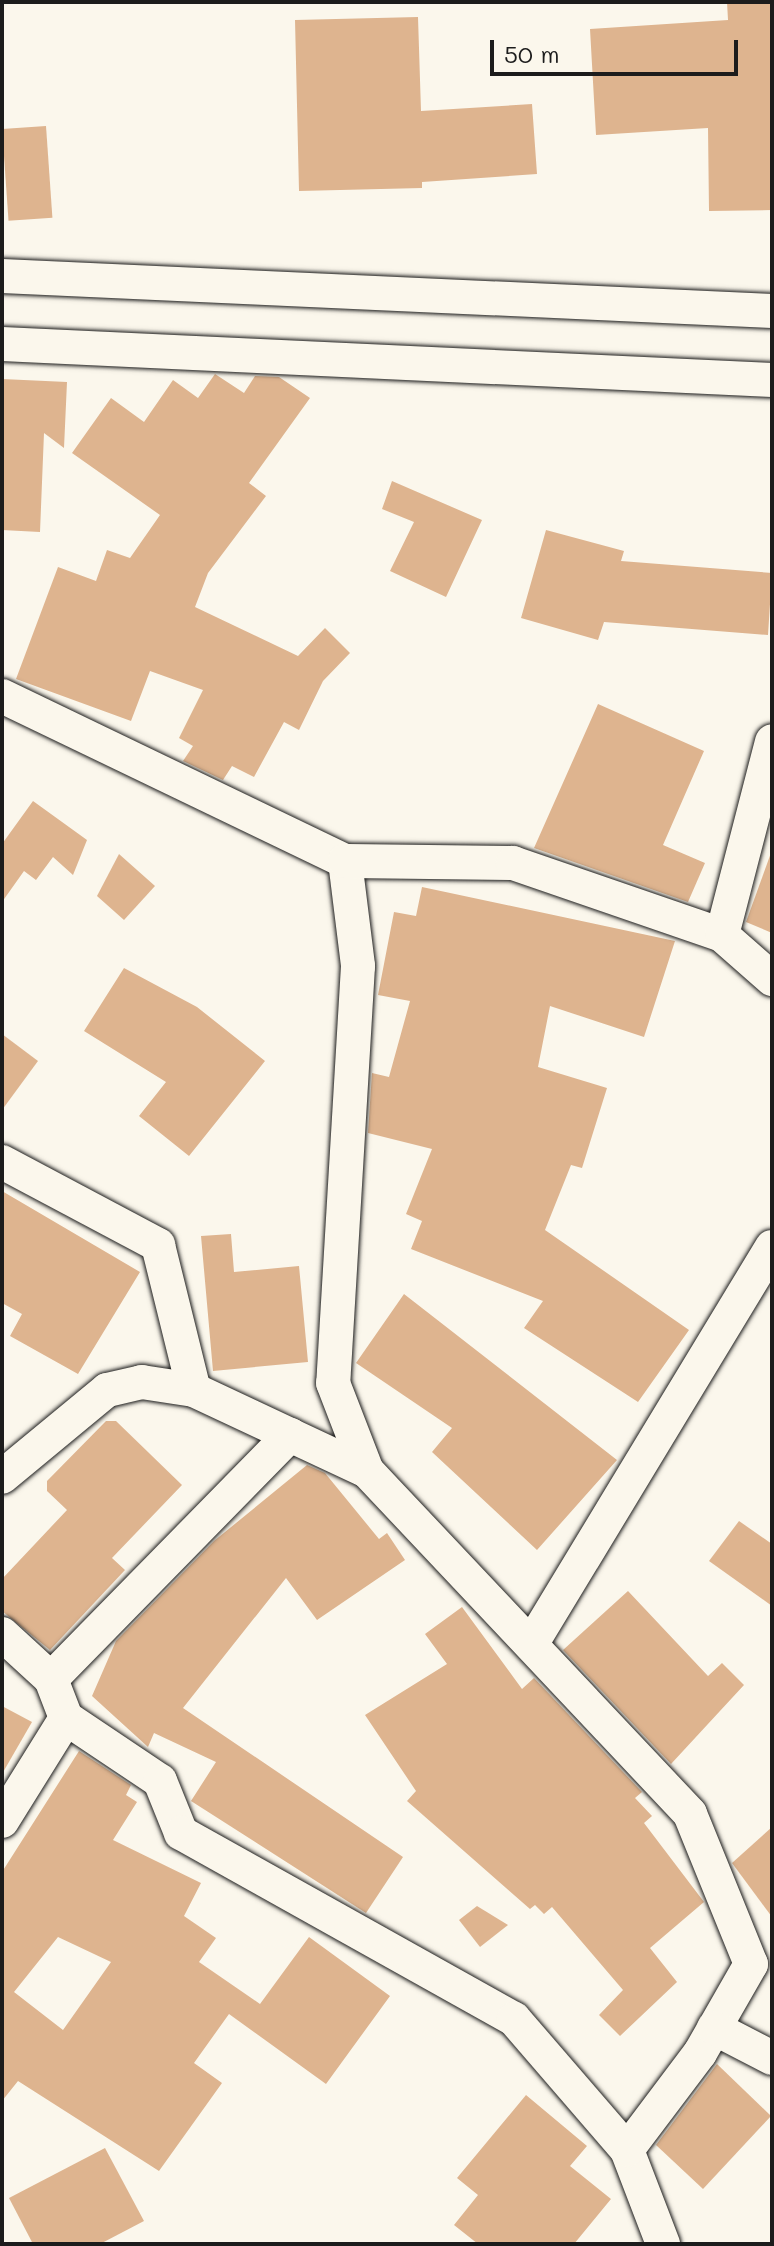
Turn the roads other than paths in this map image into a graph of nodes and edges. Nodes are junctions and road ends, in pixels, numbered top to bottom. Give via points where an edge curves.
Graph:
1 (2, 276) edge
2 (772, 311) edge
3 (2, 344) edge
4 (772, 380) edge
5 (2, 696) edge
6 (772, 741) edge
7 (345, 861) junction
8 (722, 935) junction
9 (772, 979) edge
10 (2, 1162) edge
11 (772, 1247) edge
12 (194, 1390) junction
13 (290, 1435) junction
14 (367, 1471) junction
15 (2, 1477) edge
16 (2, 1634) edge
17 (532, 1643) junction
18 (51, 1679) junction
19 (66, 1718) junction
20 (2, 1821) edge
21 (762, 1960) edge
22 (714, 2028) junction
23 (772, 2058) edge
24 (627, 2150) junction
25 (663, 2244) edge

1 - 2 street
3 - 4 street
5 - 7 street
6 - 8 street
7 - 8 street via 513,863
7 - 14 street via 358,966 333,1383
8 - 9 street
10 - 12 street via 158,1245
11 - 17 street
12 - 13 street
12 - 15 street via 142,1382 107,1390
13 - 14 street
13 - 18 street
14 - 17 street
16 - 18 street
17 - 21 street via 690,1814
18 - 19 street
19 - 20 street
19 - 24 street via 160,1781 181,1833 514,2019
21 - 22 street
22 - 23 street
22 - 24 street
24 - 25 street

